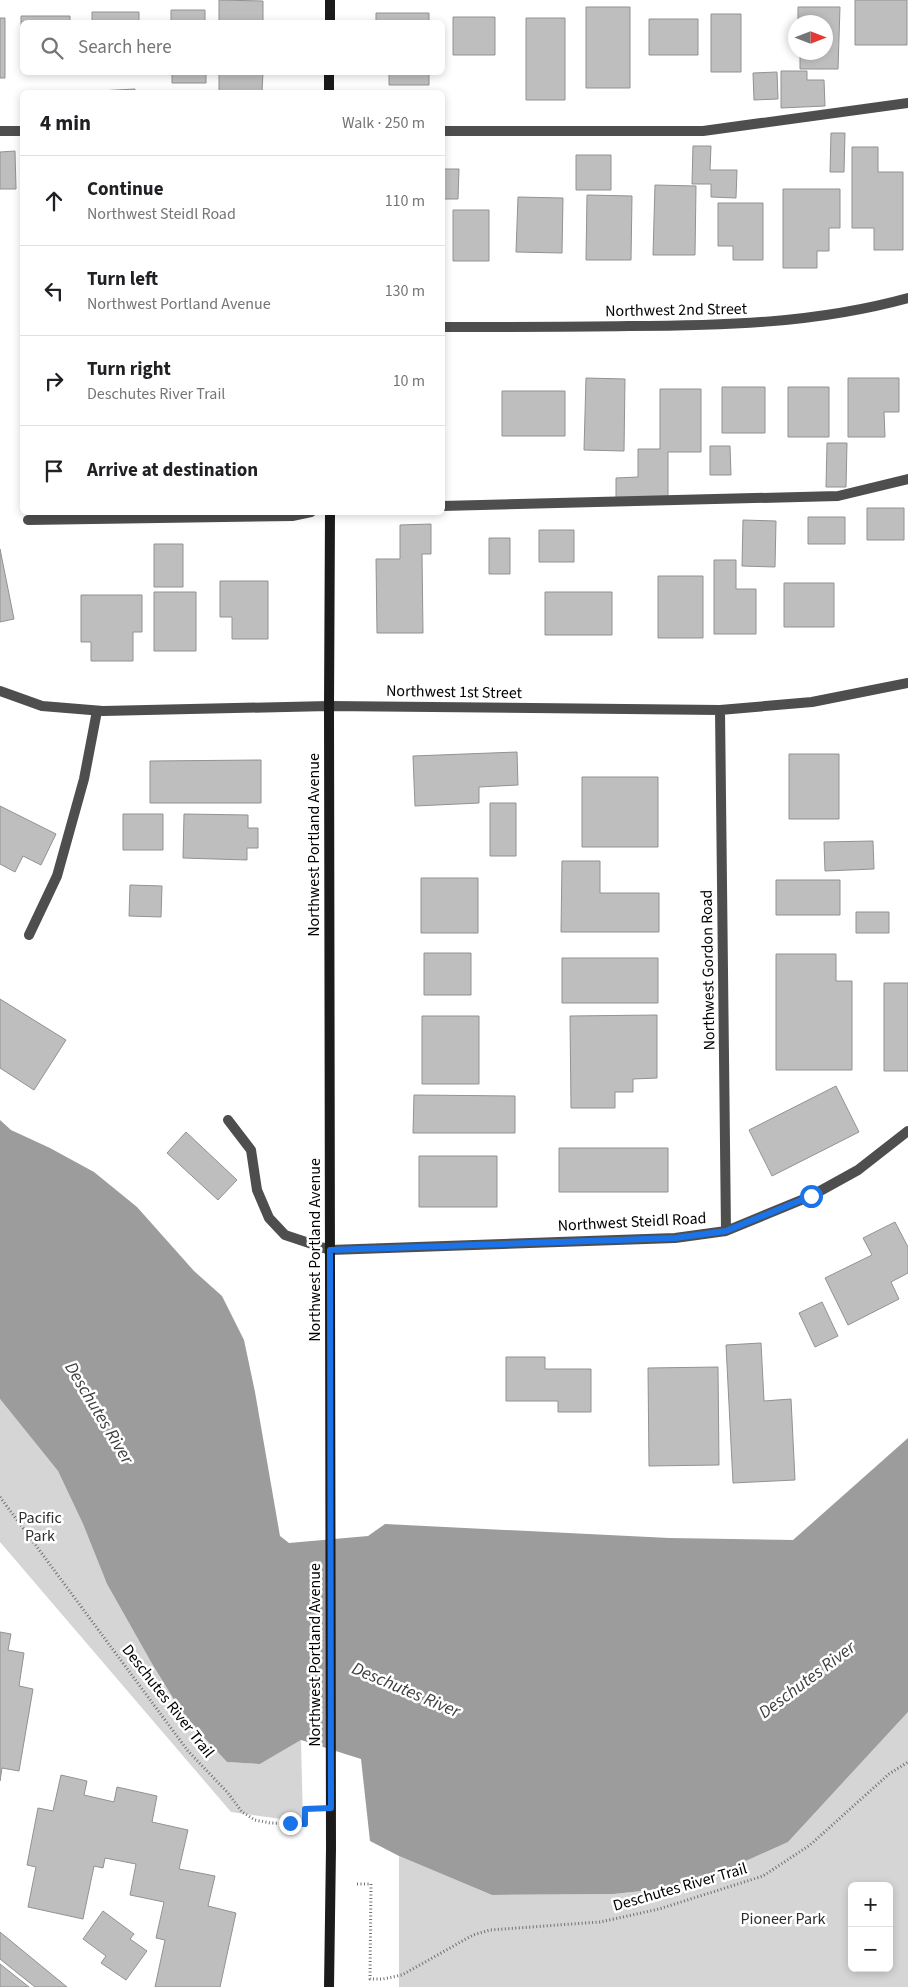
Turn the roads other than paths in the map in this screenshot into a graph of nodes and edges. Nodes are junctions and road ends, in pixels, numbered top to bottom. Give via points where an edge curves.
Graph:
1 (330, 0) edge
2 (330, 20) edge
3 (329, 75) edge
4 (329, 90) edge
5 (908, 103) edge
6 (0, 131) edge
7 (20, 131) edge
8 (445, 131) edge
9 (908, 298) edge
10 (445, 327) edge
11 (908, 479) edge
12 (445, 506) edge
13 (297, 515) edge
14 (330, 515) edge
15 (28, 520) dead end
16 (908, 683) edge
17 (0, 691) edge
18 (329, 706) junction
19 (720, 710) junction
20 (97, 711) junction
21 (29, 935) dead end
22 (228, 1120) dead end
23 (908, 1131) edge
24 (726, 1231) junction
25 (330, 1250) junction
26 (329, 1987) edge

1 - 2 street
3 - 4 street
5 - 8 street via 703,131
6 - 7 street
9 - 10 street, Northwest 2nd Street via 791,321 712,326
11 - 12 street via 838,496
13 - 15 street
14 - 18 street, Northwest Portland Avenue
16 - 19 street, Northwest 1st Street via 812,702
17 - 20 street, Northwest 1st Street via 42,706
18 - 19 street, Northwest 1st Street
18 - 20 street, Northwest 1st Street
18 - 25 street, Northwest Portland Avenue
19 - 24 street, Northwest Gordon Road
20 - 21 street via 84,779 57,876
22 - 25 street via 251,1150 257,1190 269,1218 285,1234
23 - 24 street, Northwest Steidl Road via 850,1174 811,1196
24 - 25 street, Northwest Steidl Road via 675,1238
25 - 26 street, Northwest Portland Avenue

